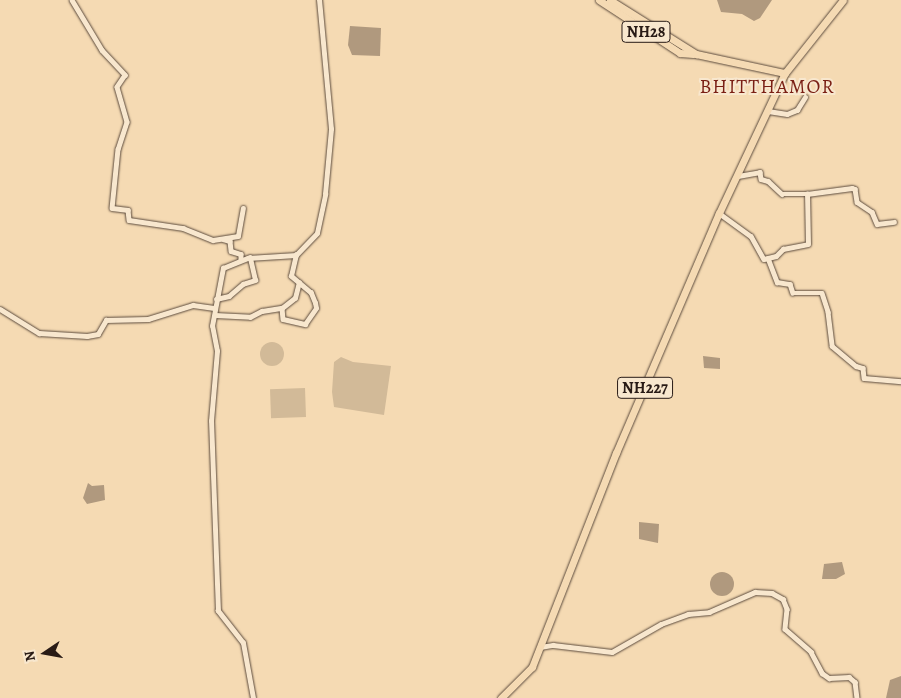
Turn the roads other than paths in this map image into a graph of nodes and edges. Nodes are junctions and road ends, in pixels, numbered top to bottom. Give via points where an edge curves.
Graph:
1 (72, 0) edge
2 (319, 0) edge
3 (599, 0) edge
4 (610, 0) edge
5 (843, 0) edge
6 (636, 22) junction
7 (785, 73) junction
8 (805, 97) dead end
9 (768, 111) junction
10 (738, 176) junction
11 (808, 194) junction
12 (243, 208) dead end
13 (719, 213) junction
14 (894, 222) dead end
15 (221, 238) junction
16 (296, 255) junction
17 (250, 258) junction
18 (768, 258) junction
19 (241, 260) junction
20 (299, 282) junction
21 (216, 299) junction
22 (214, 308) junction
23 (282, 308) junction
24 (0, 309) edge
25 (215, 315) junction
26 (901, 381) edge
27 (540, 647) junction
28 (253, 698) edge
29 (501, 698) edge
30 (858, 698) edge

1 - 15 street via 102,50 125,75 117,87 127,122 118,149 112,208 128,210 129,220 183,228 203,238
2 - 16 street via 330,97 331,153 316,233
3 - 6 highway, NH28
4 - 6 highway, NH28
5 - 7 highway, NH227
6 - 7 highway, NH28 via 696,54
7 - 9 highway, NH227
8 - 9 street via 797,110 787,114
9 - 10 highway, NH227
10 - 11 street via 760,172 761,179 782,194
10 - 13 highway, NH227
11 - 14 street via 852,188 857,202 872,212 877,224
11 - 18 street via 808,244 783,249
12 - 15 street via 238,236
13 - 18 street via 744,230 755,242 760,256
13 - 27 highway, NH227 via 614,458
15 - 19 street via 230,241 229,249 241,254
16 - 17 street
16 - 20 street via 291,276
17 - 19 street
17 - 21 street via 255,280 243,284 229,296
18 - 26 street via 777,282 790,284 793,293 822,293 832,346 863,368 864,378
19 - 21 street via 223,268
20 - 23 street via 295,298
20 - 23 street via 311,293 315,303 310,317 305,324 283,318
21 - 22 street
22 - 24 street via 193,305 148,319 106,320 98,334 87,336 39,333
22 - 25 street
23 - 25 street via 262,311 250,317
25 - 28 street via 212,326 217,351 212,421 218,611 243,643
27 - 29 highway, NH227 via 524,678
27 - 30 street via 552,645 612,652 661,624 688,614 709,612 755,592 772,593 783,599 787,610 785,629 811,652 822,673 829,678 849,677 854,682

